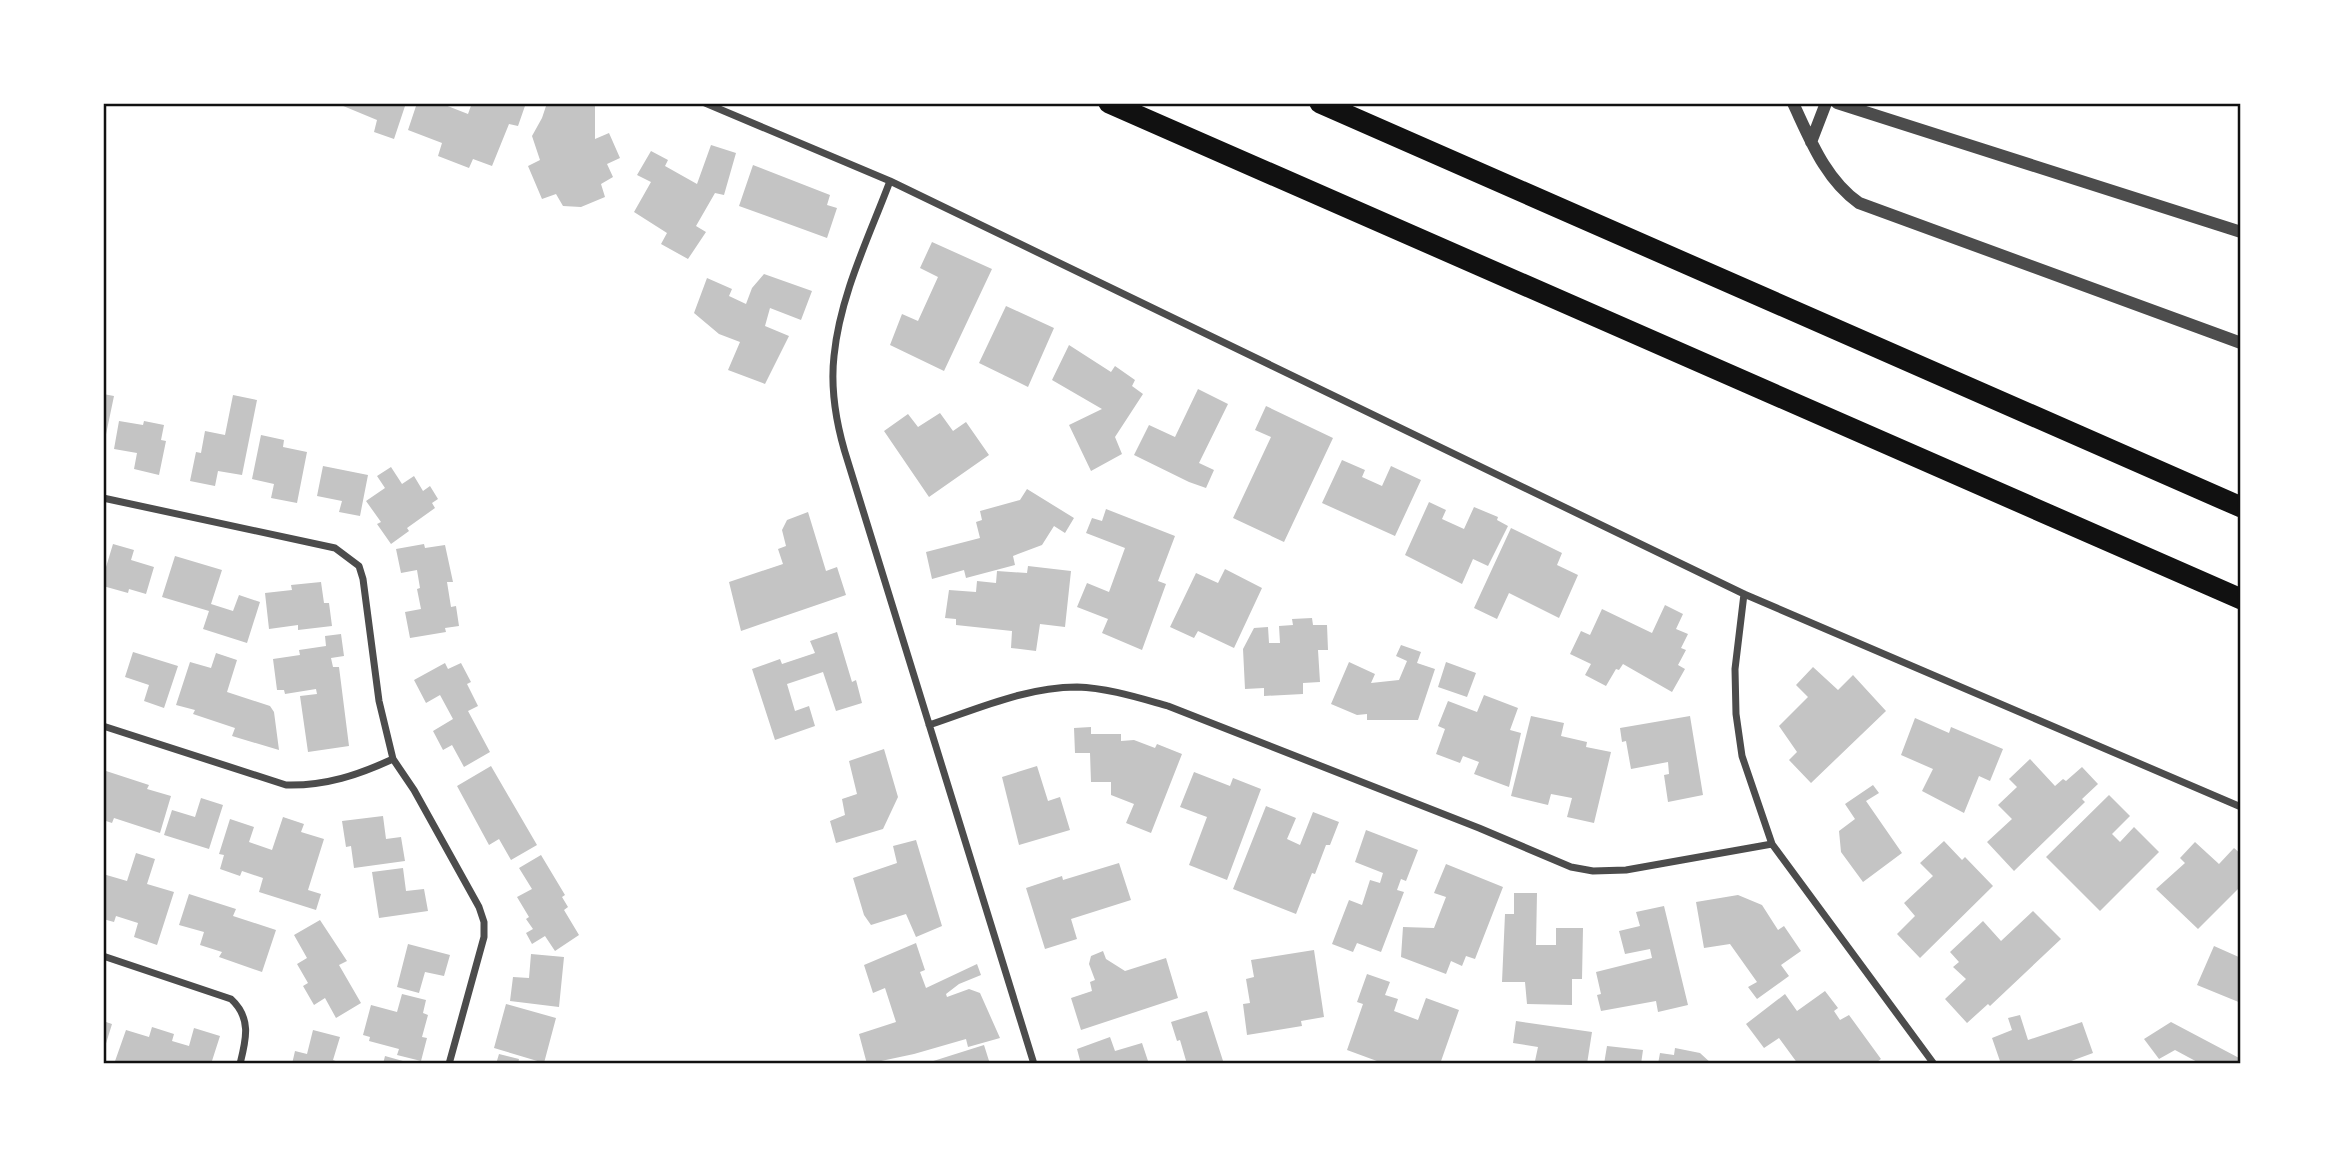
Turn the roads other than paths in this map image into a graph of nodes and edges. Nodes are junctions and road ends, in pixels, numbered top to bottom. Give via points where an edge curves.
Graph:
1 (705, 103) edge
2 (1109, 103) edge
3 (1320, 103) edge
4 (1793, 103) edge
5 (1826, 103) edge
6 (1837, 103) edge
7 (1811, 142) junction
8 (890, 181) junction
9 (2241, 232) edge
10 (2241, 343) edge
11 (103, 498) edge
12 (2241, 506) edge
13 (1744, 594) junction
14 (2241, 599) edge
15 (929, 725) junction
16 (103, 726) edge
17 (393, 759) junction
18 (2241, 807) edge
19 (1772, 844) junction
20 (103, 956) edge
21 (240, 1064) edge
22 (449, 1064) edge
23 (1034, 1064) edge
24 (1934, 1064) edge

1 - 8 street
2 - 14 highway
3 - 12 highway
4 - 7 street
5 - 7 street
6 - 9 street
7 - 10 street via 1840,188 1870,209
8 - 13 street
8 - 15 street via 842,308 833,384 840,437
11 - 17 street via 335,548 349,556 363,579 379,701
13 - 18 street
13 - 19 street via 1735,669 1736,714 1742,756
15 - 19 street via 1012,696 1047,689 1117,692 1168,706 1571,867 1626,870
15 - 23 street
16 - 17 street via 286,785 344,779
17 - 22 street via 484,922 484,937
19 - 24 street
20 - 21 street via 231,999 242,1011 246,1028

